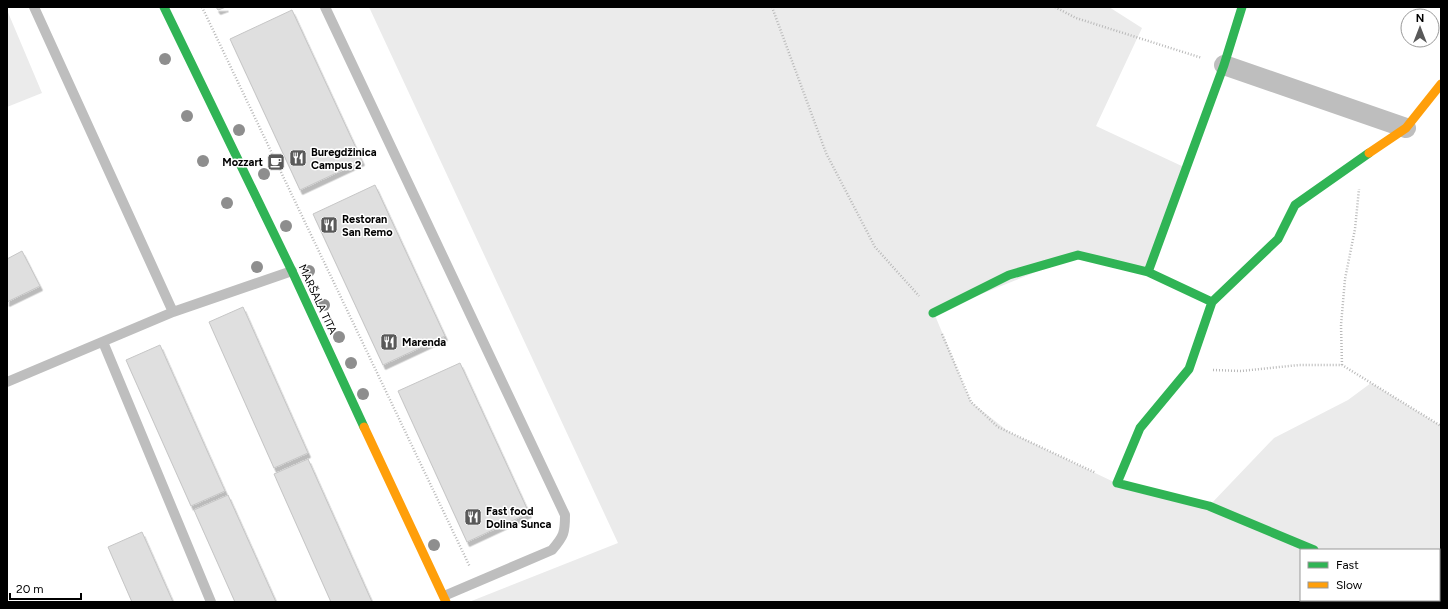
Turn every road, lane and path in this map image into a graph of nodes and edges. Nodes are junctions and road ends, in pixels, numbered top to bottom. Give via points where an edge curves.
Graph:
1 (34, 7) edge
2 (164, 7) edge
3 (202, 7) edge
4 (325, 7) edge
5 (772, 7) edge
6 (1055, 7) edge
7 (1242, 7) edge
8 (1224, 65) junction
9 (1441, 84) edge
10 (1406, 128) junction
11 (1361, 158) junction
12 (292, 271) junction
13 (1148, 272) junction
14 (1212, 302) junction
15 (173, 312) junction
16 (934, 313) junction
17 (103, 342) junction
18 (1342, 365) junction
19 (1189, 369) junction
20 (7, 382) edge
21 (1441, 426) edge
22 (1116, 483) junction
23 (1312, 549) edge
24 (477, 582) junction
25 (445, 599) edge
26 (211, 602) edge

1 - 15 lane
2 - 12 street, MARŠALA TITA
3 - 24 path
4 - 24 lane via 565,515 562,538 552,550
5 - 16 path via 826,153 868,234 875,247
6 - 8 path via 1076,18
7 - 8 street
8 - 10 street
8 - 13 street
9 - 10 street
10 - 11 street
11 - 14 street via 1295,205 1278,239
11 - 18 path via 1356,229 1345,279 1341,325
12 - 15 lane
12 - 25 street, MARŠALA TITA
13 - 14 street
13 - 16 street via 1078,255 1009,275
14 - 19 street
15 - 17 lane
16 - 22 path via 971,402 998,427
17 - 20 lane
17 - 26 lane
18 - 19 path via 1299,365 1241,371
18 - 21 path
19 - 22 street via 1140,428
22 - 23 street via 1209,506
24 - 25 lane

